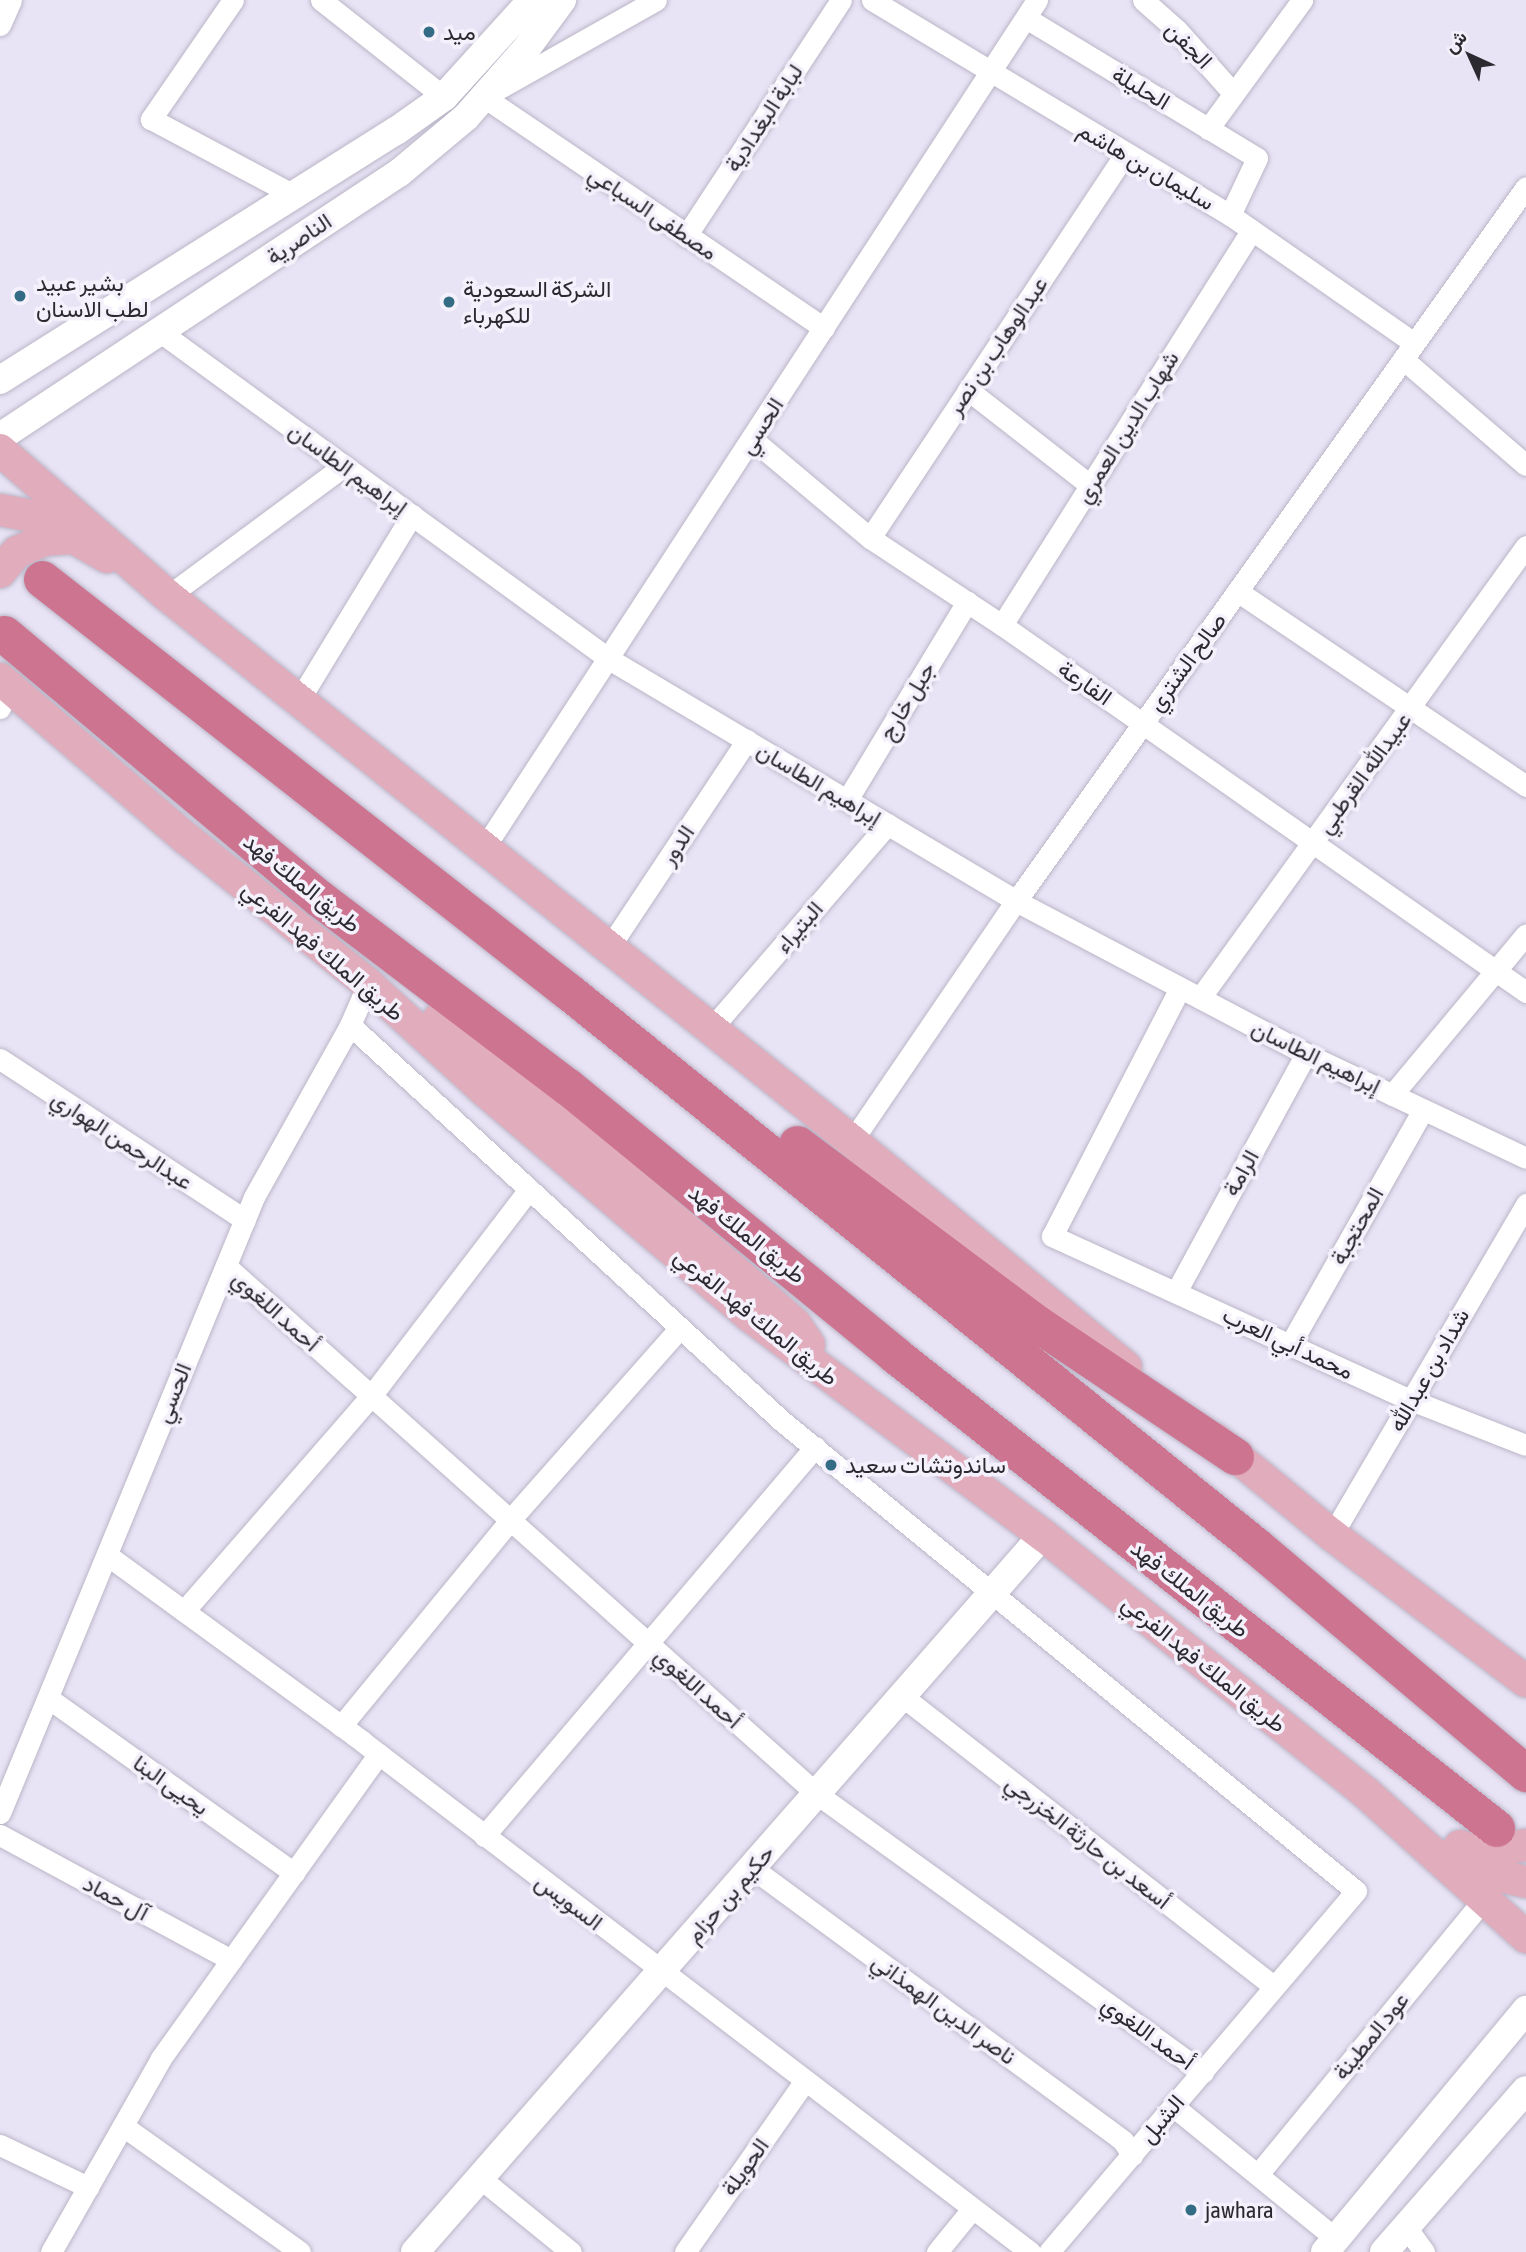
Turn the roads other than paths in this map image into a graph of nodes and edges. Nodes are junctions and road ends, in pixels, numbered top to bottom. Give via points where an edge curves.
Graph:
1 (233, 0) edge
2 (321, 0) edge
3 (532, 0) edge
4 (562, 0) edge
5 (656, 0) edge
6 (841, 0) edge
7 (872, 0) edge
8 (1143, 0) edge
9 (1301, 0) edge
10 (1029, 6) edge
11 (989, 74) junction
12 (1232, 92) junction
13 (444, 97) junction
14 (484, 97) junction
15 (1208, 129) junction
16 (1125, 154) junction
17 (1524, 194) edge
18 (296, 196) junction
19 (1230, 215) junction
20 (1252, 230) junction
21 (686, 236) junction
22 (824, 328) junction
23 (159, 331) junction
24 (1408, 351) junction
25 (40, 352) junction
26 (0, 368) edge
27 (0, 380) edge
28 (968, 390) junction
29 (0, 437) edge
30 (752, 439) junction
31 (0, 450) edge
32 (1526, 465) edge
33 (344, 466) junction
34 (1090, 485) junction
35 (0, 510) edge
36 (412, 515) junction
37 (870, 538) junction
38 (1526, 547) edge
39 (0, 572) edge
40 (42, 579) dead end
41 (151, 581) junction
42 (1237, 591) junction
43 (967, 602) junction
44 (1002, 625) junction
45 (609, 659) junction
46 (3, 675) edge
47 (299, 700) junction
48 (1412, 709) junction
49 (1143, 724) junction
50 (747, 740) junction
51 (1526, 786) edge
52 (847, 800) junction
53 (888, 824) junction
54 (1312, 845) junction
55 (482, 851) junction
56 (320, 900) junction
57 (1016, 901) junction
58 (1526, 934) edge
59 (608, 949) junction
60 (1495, 972) junction
61 (368, 984) junction
62 (1180, 988) junction
63 (569, 992) junction
64 (1526, 992) edge
65 (1199, 998) junction
66 (350, 1025) junction
67 (710, 1030) junction
68 (1306, 1054) junction
69 (0, 1059) edge
70 (1392, 1095) junction
71 (1423, 1110) junction
72 (852, 1141) junction
73 (1526, 1158) edge
74 (529, 1189) junction
75 (1526, 1204) edge
76 (245, 1220) junction
77 (226, 1266) junction
78 (1176, 1292) junction
79 (680, 1328) junction
80 (1291, 1343) junction
81 (836, 1384) junction
82 (371, 1396) junction
83 (1412, 1400) junction
84 (1526, 1445) edge
85 (815, 1447) junction
86 (1235, 1456) junction
87 (510, 1520) junction
88 (1043, 1535) junction
89 (1332, 1535) junction
90 (107, 1555) junction
91 (993, 1593) junction
92 (184, 1611) junction
93 (651, 1646) junction
94 (1496, 1657) junction
95 (1526, 1680) edge
96 (1526, 1687) edge
97 (1526, 1693) edge
98 (902, 1696) junction
99 (48, 1698) junction
100 (341, 1726) junction
101 (379, 1754) junction
102 (1526, 1773) edge
103 (1365, 1791) junction
104 (817, 1794) junction
105 (0, 1813) edge
106 (0, 1835) edge
107 (484, 1836) junction
108 (1511, 1836) edge
109 (752, 1868) junction
110 (294, 1873) junction
111 (1526, 1882) edge
112 (1484, 1899) junction
113 (1526, 1937) edge
114 (232, 1960) junction
115 (661, 1972) junction
116 (1274, 1987) junction
117 (1526, 2010) edge
118 (1203, 2071) junction
119 (804, 2082) junction
120 (1526, 2090) edge
121 (1173, 2106) junction
122 (1515, 2111) edge
123 (123, 2126) junction
124 (0, 2145) edge
125 (1132, 2155) junction
126 (1259, 2173) junction
127 (480, 2178) junction
128 (88, 2187) junction
129 (972, 2209) junction
130 (1406, 2227) junction
131 (1330, 2245) edge
132 (51, 2252) edge
133 (300, 2252) edge
134 (415, 2252) edge
135 (571, 2252) edge
136 (685, 2252) edge
137 (937, 2252) edge
138 (1030, 2252) edge
139 (1049, 2252) edge
140 (1384, 2252) edge
141 (1424, 2252) edge

1 - 18 street via 151,119
2 - 13 street
3 - 13 main road, الناصرية
4 - 14 main road, الناصرية
5 - 14 street
6 - 21 street, لبابة البغدادية
7 - 11 street, سليمان بن هاشم
8 - 12 street, الجفن via 1177,30
9 - 12 street
10 - 11 street, الحسي
10 - 15 street, الحليلة
11 - 16 street, سليمان بن هاشم
11 - 22 street, الحسي
12 - 15 street
13 - 18 main road, الناصرية
14 - 21 street, مصطفى السباعي
14 - 23 main road, الناصرية via 399,173
15 - 19 street, الحليلة via 1256,158
16 - 19 street, سليمان بن هاشم
16 - 28 street, عبدالوهاب بن نصر
17 - 24 street, صالح الشتري
18 - 25 main road, الناصرية
19 - 20 street, سليمان بن هاشم
20 - 24 street, سليمان بن هاشم
20 - 34 street, شهاب الدين العمري
21 - 22 street, مصطفى السباعي
22 - 30 street, الحسي
23 - 29 main road, الناصرية
23 - 33 street, إبراهيم الطاسان
24 - 32 street, سليمان بن هاشم
24 - 42 street, صالح الشتري
25 - 26 street
25 - 27 main road, الناصرية
28 - 34 street
28 - 37 street, عبدالوهاب بن نصر
30 - 37 street, الفارعة
30 - 45 street, الحسي
31 - 41 main road
33 - 36 street, إبراهيم الطاسان
33 - 41 street
34 - 44 street, شهاب الدين العمري
35 - 41 main road via 70,523
36 - 45 street, إبراهيم الطاسان
36 - 47 street
37 - 43 street, الفارعة
38 - 48 street, عبيدالله القرطبي
39 - 41 main road via 17,552 44,540 74,538
40 - 63 highway
41 - 47 main road
42 - 48 street
42 - 49 street, صالح الشتري
43 - 44 street, الفارعة
43 - 52 street, جبل خارج
44 - 49 street, الفارعة
45 - 50 street, إبراهيم الطاسان
45 - 55 street, الحسي
46 - 56 highway, طريق الملك فهد
46 - 61 main road, طريق الملك فهد الفرعي via 33,708
47 - 55 main road
48 - 51 street
48 - 54 street, عبيدالله القرطبي
49 - 54 street, الفارعة
49 - 57 street, صالح الشتري
50 - 52 street, إبراهيم الطاسان
50 - 59 street, الدور
52 - 53 street, إبراهيم الطاسان
53 - 57 street, إبراهيم الطاسان
53 - 67 street, البتيراء
54 - 60 street, الفارعة
54 - 65 street, عبيدالله القرطبي
55 - 59 main road
56 - 81 main road via 399,987 795,1324
56 - 108 highway, طريق الملك فهد via 568,1087 906,1364
57 - 62 street, إبراهيم الطاسان
57 - 72 street, صالح الشتري
58 - 60 street
59 - 67 main road
60 - 64 street, الفارعة
60 - 70 street
61 - 66 street, الحسي
61 - 81 main road, طريق الملك فهد الفرعي via 484,1089
62 - 65 street, إبراهيم الطاسان
62 - 78 street, محمد أبي العرب via 1052,1236
63 - 86 highway via 612,999 1039,1325
63 - 102 highway via 1256,1546
65 - 68 street, إبراهيم الطاسان
66 - 74 street
66 - 76 street, الحسي
67 - 72 main road
68 - 70 street, إبراهيم الطاسان
68 - 78 street, الرامة
69 - 76 street, عبدالرحمن الهواري
70 - 71 street, إبراهيم الطاسان
71 - 73 street, إبراهيم الطاسان
71 - 80 street, المحتجبة
72 - 86 main road
74 - 79 street
74 - 82 street
75 - 83 street, شداد بن عبدالله
76 - 77 street, الحسي
77 - 82 street, أحمد اللغوي
77 - 90 street, الحسي
78 - 80 street, محمد أبي العرب
79 - 85 street
79 - 87 street
80 - 83 street, محمد أبي العرب
81 - 88 main road, طريق الملك فهد الفرعي
82 - 87 street, أحمد اللغوي
82 - 92 street
83 - 84 street, محمد أبي العرب
83 - 89 street, شداد بن عبدالله
85 - 91 street
85 - 93 street
86 - 89 main road
87 - 93 street, أحمد اللغوي
87 - 100 street
88 - 91 main road, حكيم بن حزام
88 - 103 main road, طريق الملك فهد الفرعي
89 - 94 main road
90 - 92 street, السويس
90 - 99 street, الحسي
91 - 98 main road, حكيم بن حزام
91 - 116 street, الشبل via 1356,1891
92 - 100 street, السويس
93 - 104 street, أحمد اللغوي
93 - 107 street
94 - 95 main road
94 - 96 main road
94 - 97 main road
98 - 104 main road, حكيم بن حزام
98 - 116 street, أسعد بن حارثة الخزرجي
99 - 105 street, الحسي
99 - 110 street, يحيى البنا
100 - 101 street, السويس
101 - 107 street, السويس
101 - 110 street
103 - 108 main road via 1467,1851 1498,1853
103 - 111 main road via 1470,1866
103 - 112 main road, طريق الملك فهد الفرعي
104 - 109 main road, حكيم بن حزام
104 - 118 street, أحمد اللغوي
106 - 114 street, آل حماد
107 - 115 street, السويس
109 - 115 main road, حكيم بن حزام
109 - 125 street, ناصر الدين الهمذاني via 1123,2141
110 - 114 street
112 - 113 main road, طريق الملك فهد الفرعي
112 - 126 street, عود المطينة
114 - 123 street via 161,2058
115 - 119 street, السويس
115 - 127 main road, حكيم بن حزام
116 - 118 street, الشبل
117 - 131 main road
118 - 121 street, الشبل
119 - 129 street, السويس
119 - 136 street, الحويلة
120 - 122 main road
121 - 125 street, الشبل
121 - 126 street
122 - 130 main road
123 - 128 street
123 - 133 street
124 - 128 street
125 - 139 street, الشبل
126 - 131 street
127 - 134 main road, حكيم بن حزام
127 - 135 street
128 - 132 street
129 - 137 street
129 - 138 street, السويس
130 - 140 main road
130 - 141 street

